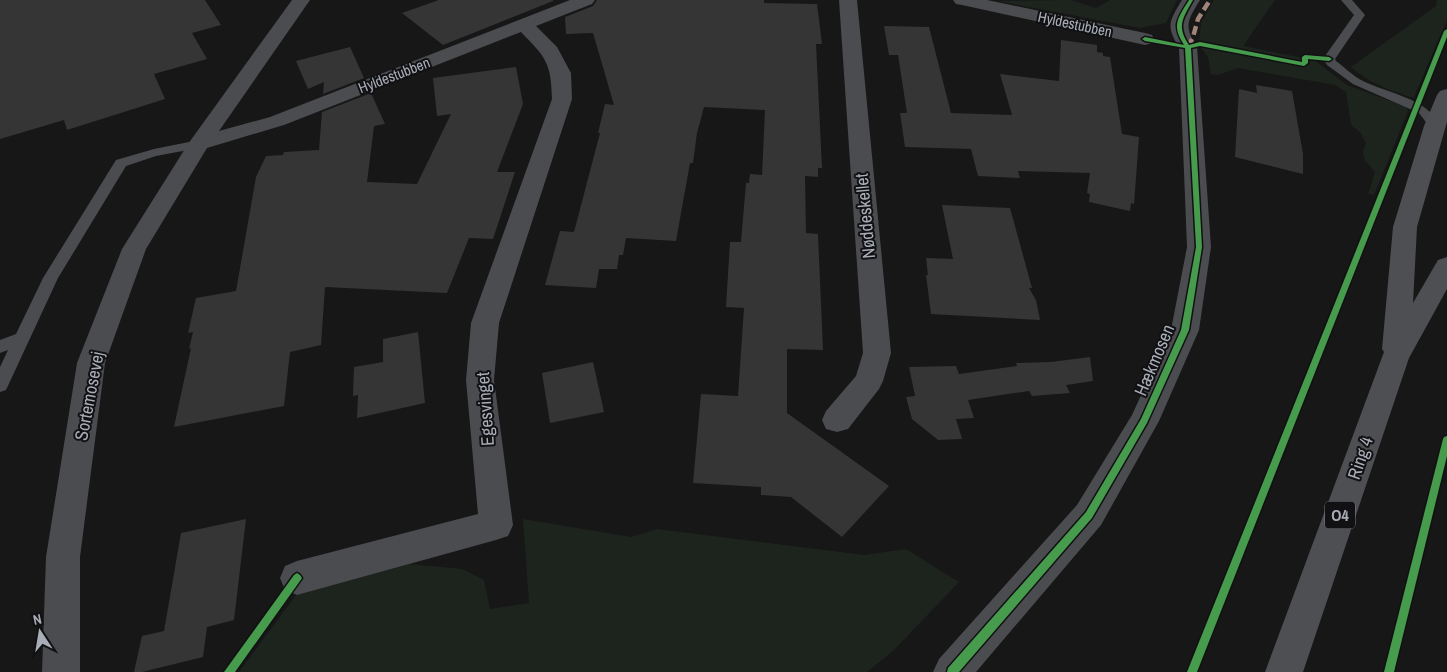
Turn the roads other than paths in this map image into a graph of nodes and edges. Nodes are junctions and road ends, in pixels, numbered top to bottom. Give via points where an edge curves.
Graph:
1 (301, 0) edge
2 (586, 0) edge
3 (848, 0) edge
4 (962, 0) edge
5 (1191, 0) edge
6 (1346, 0) edge
7 (523, 24) junction
8 (1145, 39) dead end
9 (1329, 59) joint
10 (1447, 95) edge
11 (1435, 126) junction
12 (199, 144) junction
13 (1447, 266) edge
14 (23, 338) junction
15 (0, 347) edge
16 (1395, 358) junction
17 (0, 385) edge
18 (836, 420) dead end
19 (298, 578) dead end
20 (61, 672) edge
21 (952, 672) edge
22 (1284, 672) edge

1 - 12 street, Sortemosevej
2 - 7 street, Hyldestubben
3 - 18 street, Nøddeskellet via 877,353 869,381
4 - 8 street, Hyldestubben
5 - 21 street, Hækmosen via 1177,24 1179,34 1188,46 1199,247 1185,330 1144,421 1089,515
6 - 9 lane via 1360,15
7 - 12 street, Hyldestubben via 277,121
7 - 19 street, Egesvinget via 550,51 561,73 562,98 485,323 480,380 496,525
9 - 11 lane via 1336,68 1357,82 1423,110
10 - 11 main road, Ring 4 / O4
11 - 16 main road, Ring 4 / O4 via 1405,227
12 - 14 lane via 122,163 51,278
12 - 20 street, Sortemosevej via 134,249 91,363 63,557
13 - 16 main road, Ring 4 / O4
14 - 15 lane
14 - 17 lane
16 - 22 main road, Ring 4 / O4

